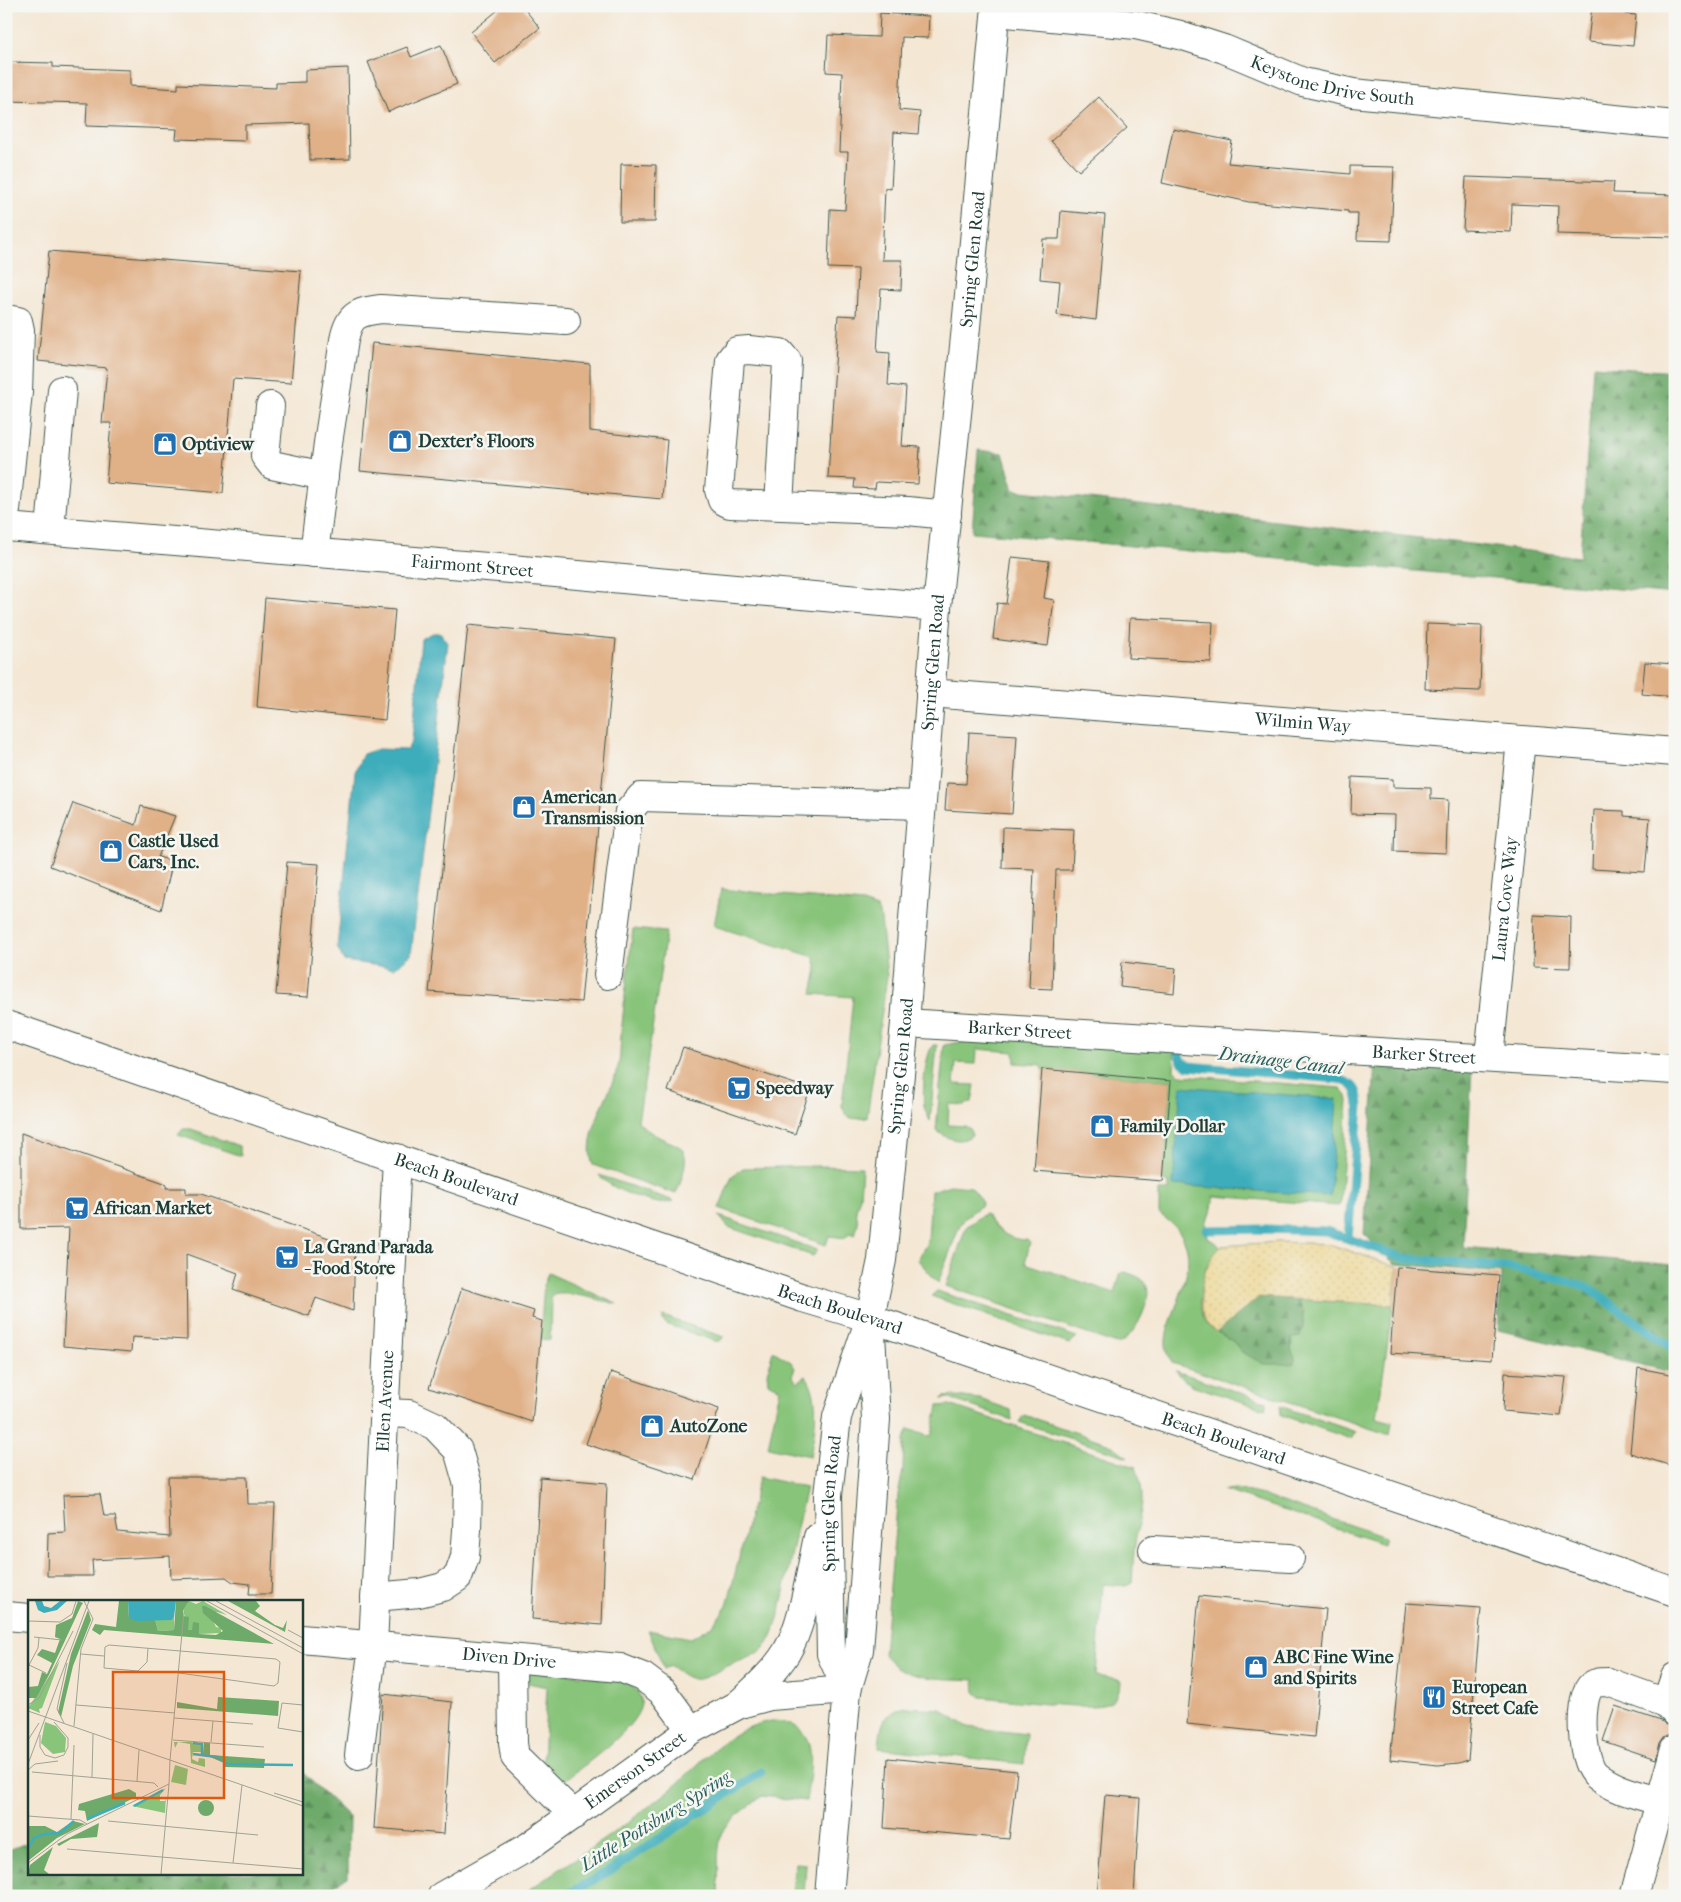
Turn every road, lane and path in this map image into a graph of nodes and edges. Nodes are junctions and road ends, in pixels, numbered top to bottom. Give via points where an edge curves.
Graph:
1 (996, 9) edge
2 (1675, 125) edge
3 (6, 319) edge
4 (566, 321) dead end
5 (62, 390) dead end
6 (270, 406) dead end
7 (324, 476) junction
8 (779, 506) junction
9 (6, 510) edge
10 (947, 515) junction
11 (6, 527) edge
12 (50, 530) junction
13 (314, 553) junction
14 (937, 607) junction
15 (930, 694) junction
16 (1520, 740) junction
17 (1675, 752) edge
18 (921, 805) junction
19 (608, 975) dead end
20 (905, 1023) junction
21 (6, 1025) edge
22 (1489, 1057) junction
23 (1675, 1070) edge
24 (396, 1158) junction
25 (870, 1318) junction
26 (384, 1413) junction
27 (828, 1495) junction
28 (1152, 1550) dead end
29 (1290, 1558) dead end
30 (1675, 1592) edge
31 (375, 1597) junction
32 (6, 1616) edge
33 (28, 1618) edge
34 (302, 1639) edge
35 (373, 1645) junction
36 (512, 1658) junction
37 (1675, 1677) edge
38 (847, 1690) junction
39 (740, 1704) junction
40 (1670, 1708) edge
41 (691, 1730) junction
42 (1675, 1748) edge
43 (359, 1755) dead end
44 (1660, 1801) junction
45 (574, 1815) junction
46 (442, 1896) edge
47 (828, 1896) edge
48 (1634, 1896) edge

1 - 2 main road, Keystone Drive South via 1154,29 1224,49 1303,82 1353,93
1 - 10 main road, Spring Glen Road
3 - 9 main road via 18,321 20,330 18,392
4 - 7 main road via 361,311 347,325
5 - 12 main road
6 - 7 main road via 265,456 272,465
7 - 13 main road
8 - 8 main road via 730,504 722,500 719,490 730,360 737,351 780,353 786,361
8 - 10 main road
10 - 14 main road, Spring Glen Road
11 - 12 main road, Fairmont Street
12 - 13 main road, Fairmont Street
13 - 14 main road, Fairmont Street
14 - 15 main road, Spring Glen Road
15 - 16 main road, Wilmin Way
15 - 18 main road, Spring Glen Road
16 - 17 main road, Wilmin Way
16 - 22 main road, Laura Cove Way
18 - 19 main road via 642,797 629,811
18 - 20 main road, Spring Glen Road
20 - 22 main road, Barker Street
20 - 25 main road, Spring Glen Road via 882,1260
21 - 24 main road, Beach Boulevard
22 - 23 main road, Barker Street
24 - 25 main road, Beach Boulevard
24 - 26 main road, Ellen Avenue
25 - 27 main road, Spring Glen Road via 837,1417
25 - 30 main road, Beach Boulevard
25 - 38 main road, Spring Glen Road via 876,1419 862,1624 859,1650
26 - 31 main road, Ellen Avenue
26 - 31 main road via 409,1414 435,1426 458,1450 468,1485 467,1530 465,1557 458,1577 435,1589
27 - 38 main road, Spring Glen Road via 831,1654
27 - 39 main road via 798,1623 786,1653
28 - 29 main road
31 - 35 main road, Ellen Avenue
32 - 33 main road
34 - 35 main road, Diven Drive
35 - 36 main road, Diven Drive
35 - 43 main road, Ellen Avenue
36 - 41 main road, Diven Drive via 620,1668 643,1676 663,1692
36 - 45 main road via 515,1757
37 - 40 main road
38 - 39 main road, Emerson Street via 770,1696
38 - 47 main road, Spring Glen Road
39 - 41 main road, Emerson Street
40 - 44 main road via 1608,1682 1598,1682 1590,1687 1585,1701 1583,1743 1596,1775 1622,1790
41 - 45 main road, Emerson Street
42 - 44 main road
44 - 48 main road
45 - 46 main road, Emerson Street via 528,1847

